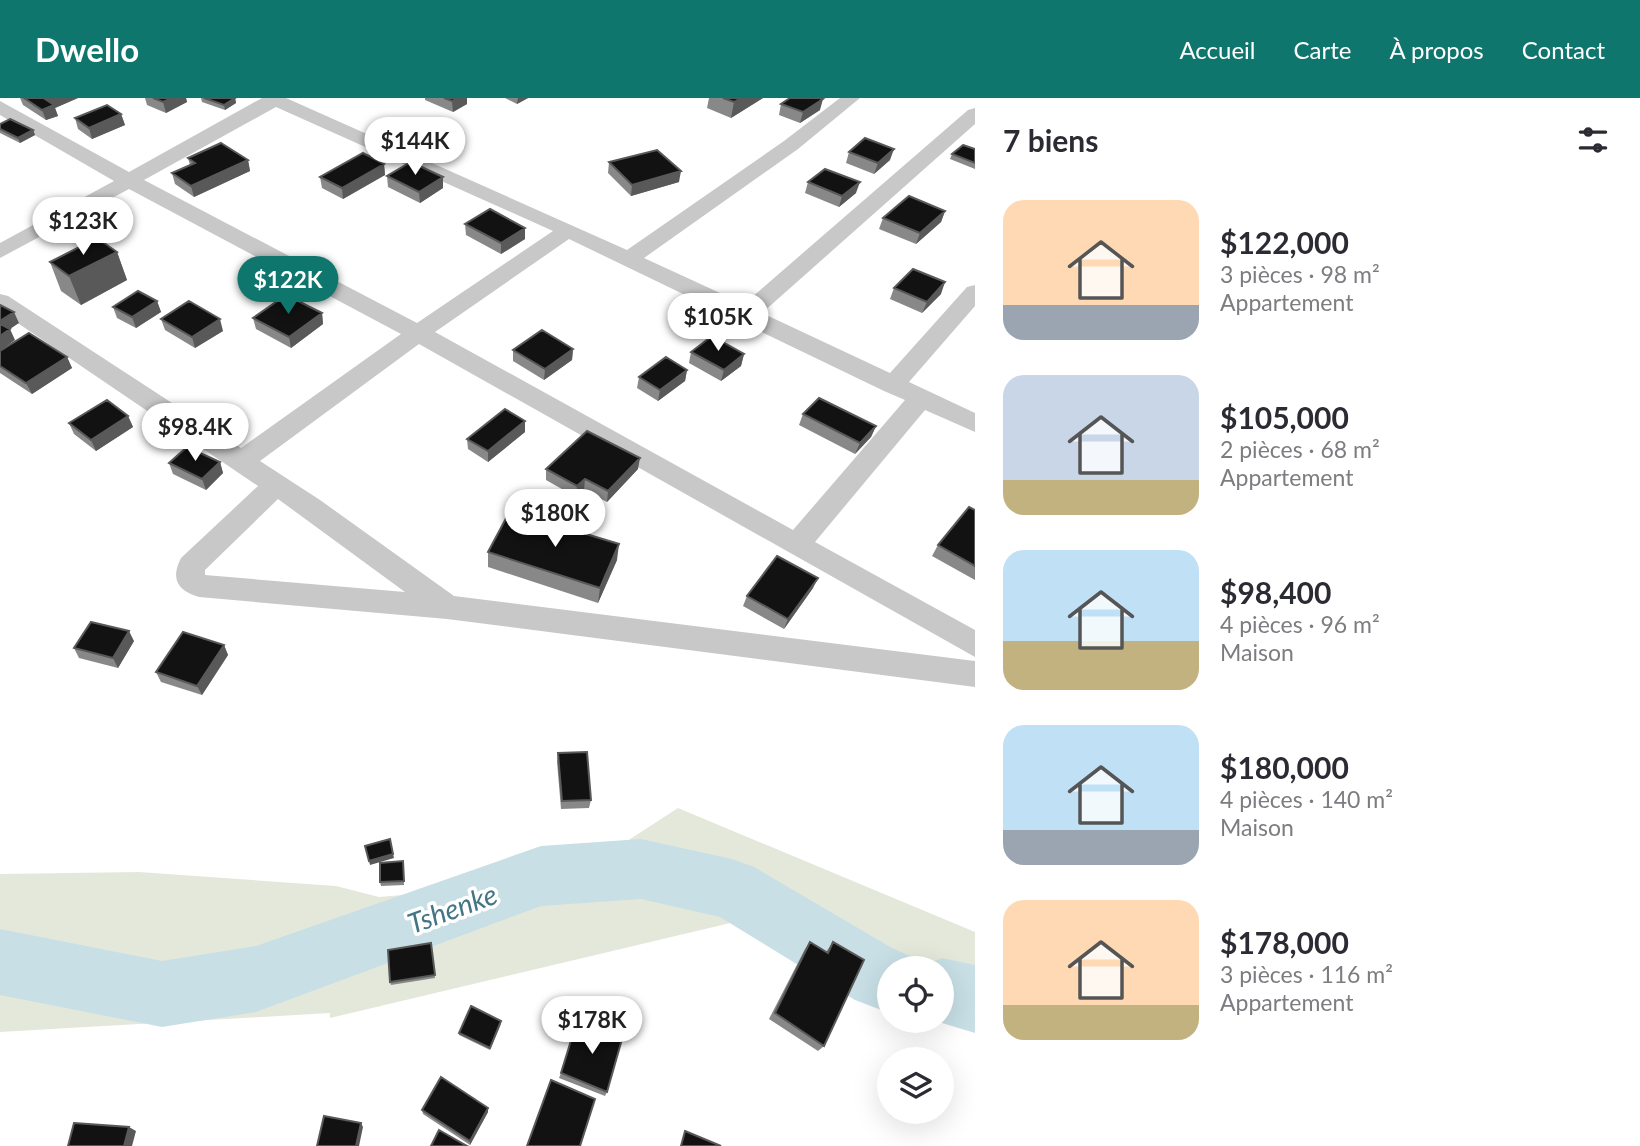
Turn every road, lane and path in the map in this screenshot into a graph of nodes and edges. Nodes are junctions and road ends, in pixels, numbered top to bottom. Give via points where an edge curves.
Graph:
1 (850, 98) edge
2 (273, 99) edge
3 (0, 107) edge
4 (975, 114) edge
5 (128, 180) junction
6 (568, 230) junction
7 (0, 252) edge
8 (628, 259) junction
9 (975, 292) edge
10 (0, 301) edge
11 (746, 315) junction
12 (418, 333) junction
13 (893, 385) junction
14 (921, 398) junction
15 (975, 424) edge
16 (240, 462) junction
17 (276, 485) junction
18 (797, 544) junction
19 (447, 607) junction
20 (975, 645) edge
21 (975, 674) edge

1 - 8 street
2 - 5 street
2 - 6 street
3 - 5 street
4 - 11 street
5 - 7 street
5 - 12 street
6 - 8 street
6 - 12 street
8 - 11 street
9 - 13 street
10 - 16 street
11 - 13 street
12 - 16 street
12 - 18 street
13 - 14 street
14 - 15 street
14 - 18 street
16 - 17 street
17 - 19 street
17 - 19 street via 191,566 190,581 199,586
18 - 20 street
19 - 21 street

